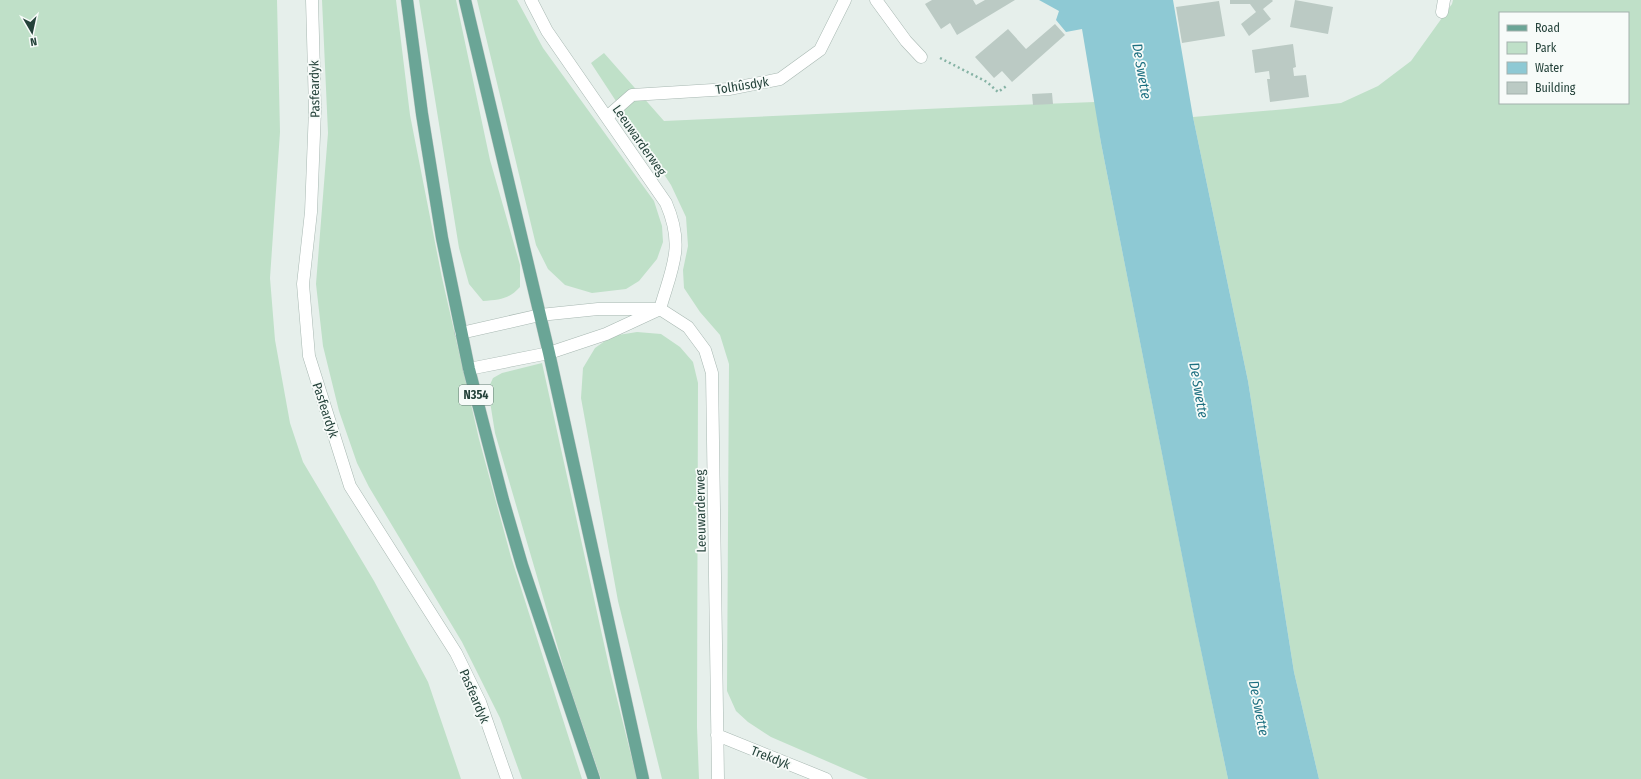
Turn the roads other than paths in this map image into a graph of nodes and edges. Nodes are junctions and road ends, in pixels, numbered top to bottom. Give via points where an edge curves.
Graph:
1 (312, 0) edge
2 (407, 0) edge
3 (465, 0) edge
4 (531, 0) edge
5 (845, 0) edge
6 (876, 0) edge
7 (921, 57) road end
8 (607, 117) junction
9 (660, 309) junction
10 (540, 315) junction
11 (461, 333) junction
12 (549, 353) junction
13 (469, 369) junction
14 (717, 735) junction
15 (507, 779) edge
16 (594, 779) edge
17 (643, 779) edge
18 (718, 779) edge
19 (826, 779) edge

1 - 15 street, Pasfeardyk via 315,109 311,212 303,284 309,356 350,486 456,654 480,702
2 - 11 main road, N354 via 422,114
3 - 10 main road
4 - 8 street, Leeuwarderweg via 547,31
5 - 8 street, Tolhûsdyk via 820,50 780,79 729,89 632,95
6 - 7 street
8 - 9 street, Leeuwarderweg via 666,204 674,226 676,254
9 - 10 street via 598,309
9 - 12 street via 606,334
9 - 14 street, Leeuwarderweg via 688,328 705,350 712,373
10 - 11 street
10 - 12 main road
11 - 13 main road, N354
12 - 13 street
12 - 17 main road
13 - 16 main road, N354 via 522,565
14 - 18 street, Leeuwarderweg
14 - 19 street, Trekdyk

